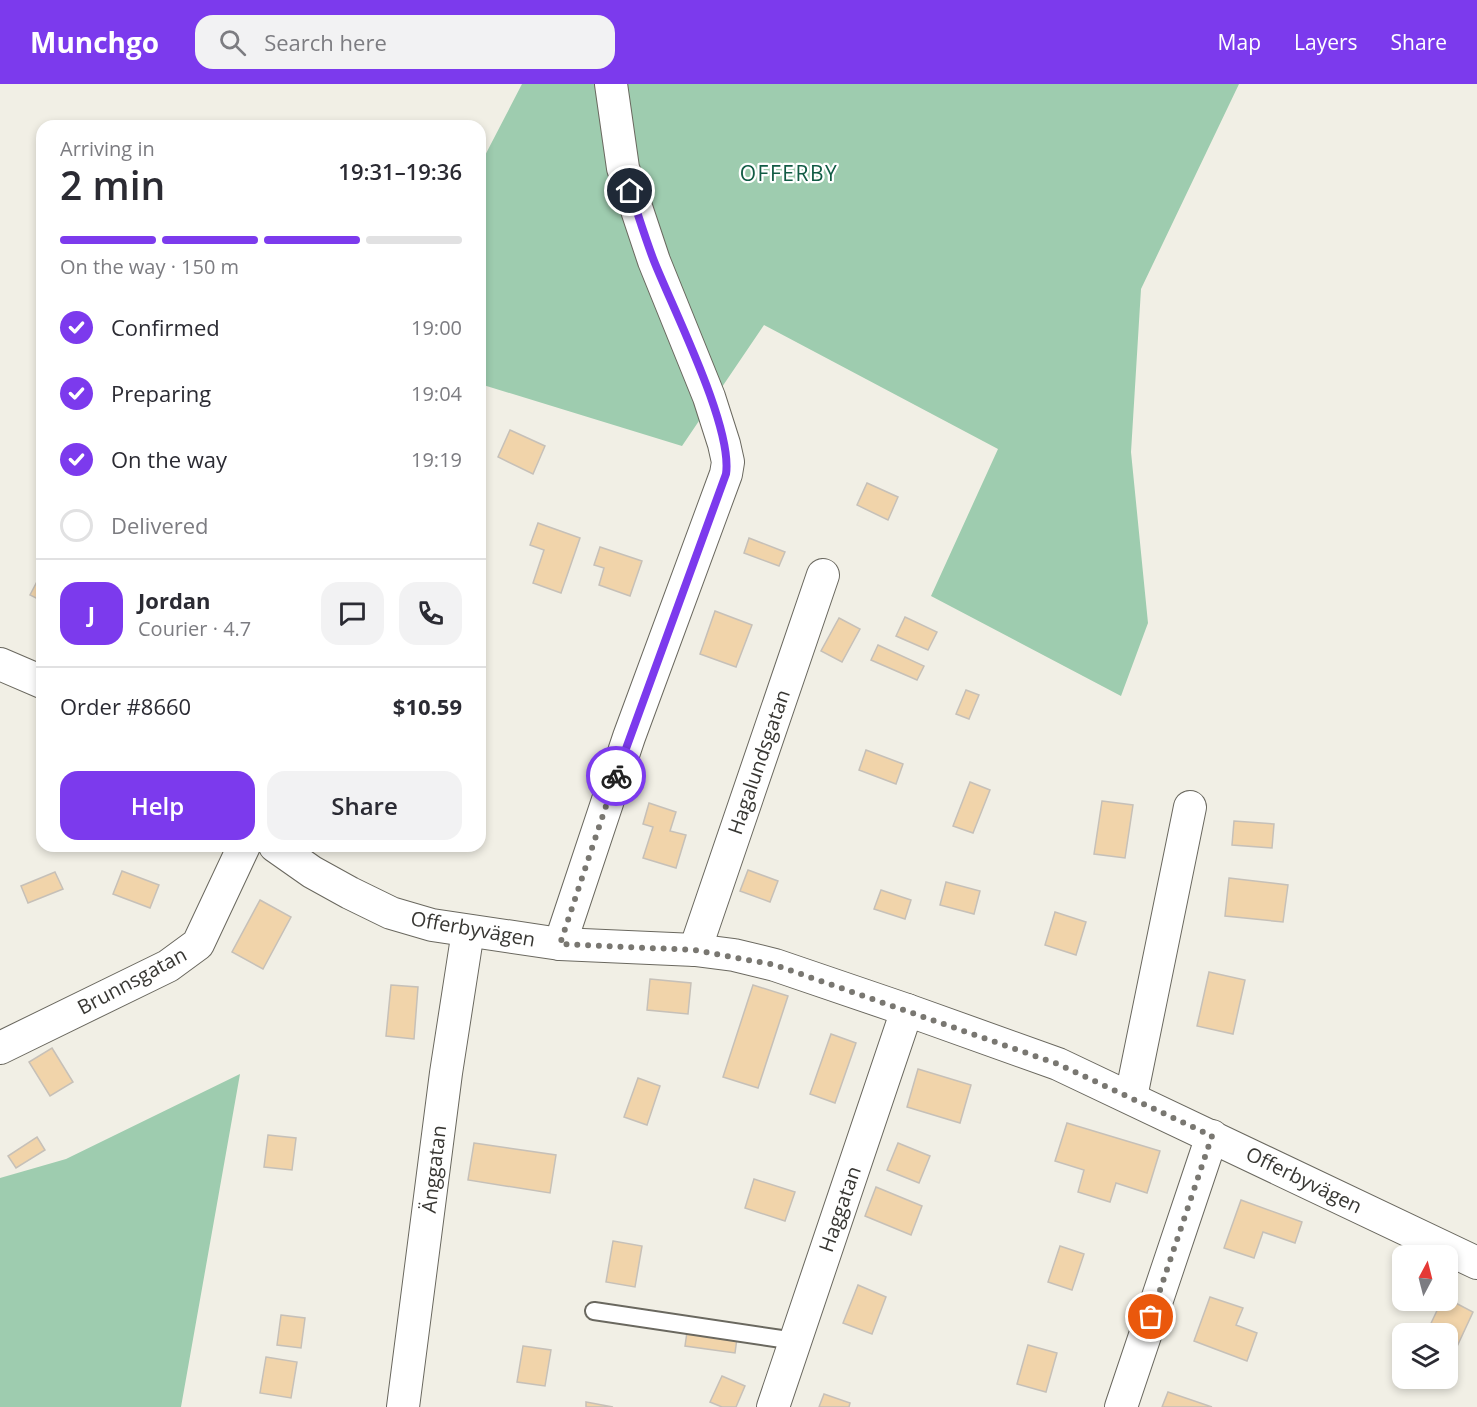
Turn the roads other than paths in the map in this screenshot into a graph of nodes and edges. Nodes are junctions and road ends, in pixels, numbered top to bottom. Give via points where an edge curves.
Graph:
1 (611, 84) edge
2 (823, 575) dead end
3 (0, 664) edge
4 (36, 679) edge
5 (1190, 807) dead end
6 (241, 852) edge
7 (284, 852) edge
8 (468, 931) junction
9 (560, 944) junction
10 (695, 950) junction
11 (907, 1010) junction
12 (0, 1048) edge
13 (1131, 1097) junction
14 (1212, 1136) junction
15 (1477, 1263) edge
16 (594, 1311) dead end
17 (795, 1341) junction
18 (403, 1407) edge
19 (773, 1407) edge
20 (1120, 1407) edge

1 - 9 street via 623,168 654,261 709,397 728,462
2 - 10 street, Hagalundsgatan
3 - 4 street
5 - 13 street
6 - 12 street, Brunnsgatan via 198,944 168,966
7 - 8 street, Offerbyvägen via 312,872 391,913
8 - 9 street, Offerbyvägen
8 - 18 street, Änggatan
9 - 10 street, Offerbyvägen
10 - 11 street, Offerbyvägen via 775,965
11 - 13 street, Offerbyvägen via 1058,1064
11 - 17 street, Haggatan
13 - 14 street, Offerbyvägen
14 - 15 street, Offerbyvägen
14 - 20 street
16 - 17 lane
17 - 19 street, Haggatan

